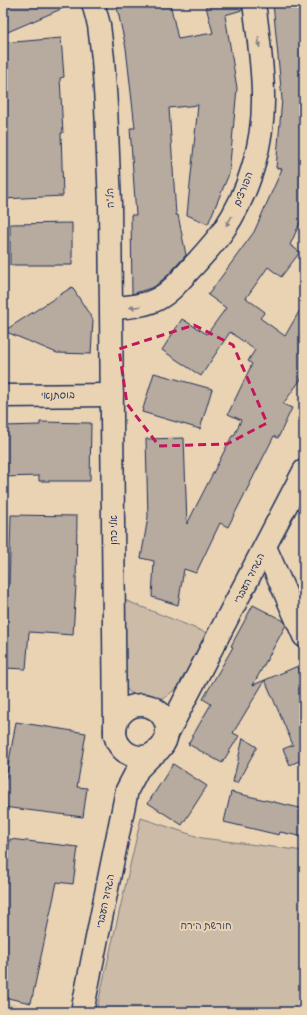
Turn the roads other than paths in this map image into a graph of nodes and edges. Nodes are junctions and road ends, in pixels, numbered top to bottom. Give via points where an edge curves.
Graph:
1 (94, 3) edge
2 (254, 3) edge
3 (112, 308) junction
4 (112, 395) junction
5 (3, 396) edge
6 (304, 471) edge
7 (265, 547) junction
8 (304, 636) edge
9 (114, 666) junction
10 (192, 685) junction
11 (140, 706) junction
12 (167, 734) junction
13 (116, 739) junction
14 (156, 752) junction
15 (127, 790) junction
16 (82, 1012) edge

1 - 3 street, הל"ה via 99,25 106,106
2 -> 3 street, הפורצים via 262,74 262,119 258,149 238,206 223,230 169,292 151,303
3 - 4 street, הל"ה
4 - 5 street, בוסתנאי
4 - 9 street, אלי כהן
6 - 7 street, הגדוד העברי
7 - 8 street
7 - 10 street, הגדוד העברי
9 - 11 street, אלי כהן via 117,682 123,694
9 - 13 street, אלי כהן
10 - 11 street, הגדוד העברי via 165,704
10 - 12 street, הגדוד העברי
11 - 12 street, אלי כהן via 156,710 163,716
11 - 13 street via 124,711 118,718 115,726
12 - 14 street, הגדוד העברי via 164,743
13 - 14 street via 123,750 138,757
13 - 15 street, הגדוד העברי via 124,764
14 - 15 street, הגדוד העברי via 138,769
15 - 16 street, הגדוד העברי

